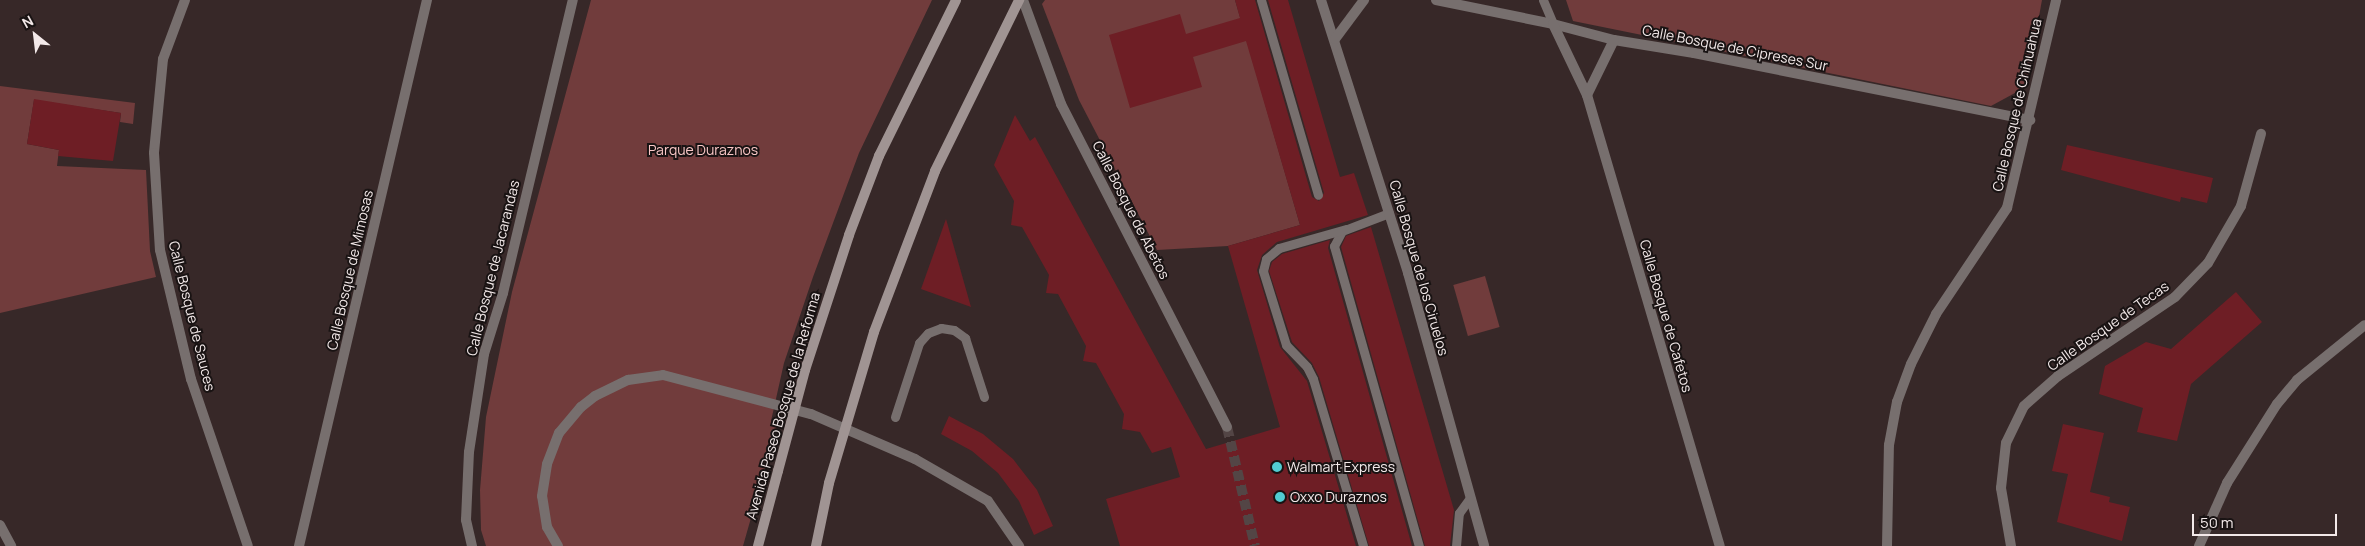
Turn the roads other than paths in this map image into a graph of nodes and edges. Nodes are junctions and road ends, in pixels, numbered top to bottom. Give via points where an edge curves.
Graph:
1 (185, 0) edge
2 (427, 0) edge
3 (573, 0) edge
4 (956, 0) edge
5 (1019, 0) edge
6 (1023, 0) edge
7 (1260, 0) edge
8 (1321, 0) edge
9 (1364, 0) edge
10 (1436, 0) edge
11 (1543, 0) edge
12 (2056, 0) edge
13 (1553, 24) junction
14 (1335, 39) junction
15 (1614, 40) junction
16 (1587, 95) junction
17 (2030, 120) junction
18 (2261, 134) dead end
19 (1318, 195) dead end
20 (1389, 213) junction
21 (1346, 229) junction
22 (2365, 325) edge
23 (984, 397) dead end
24 (896, 416) dead end
25 (1227, 427) tunnel mouth
26 (1470, 498) junction
27 (0, 525) edge
28 (11, 546) edge
29 (248, 546) edge
30 (299, 546) edge
31 (472, 546) edge
32 (558, 546) edge
33 (758, 546) edge
34 (816, 546) edge
35 (1019, 546) edge
36 (1363, 546) edge
37 (1418, 546) edge
38 (1456, 546) edge
39 (1484, 546) edge
40 (1720, 546) edge
41 (1887, 546) edge
42 (2011, 546) edge
43 (2199, 546) edge

1 - 29 street, Calle Bosque de Sauces via 163,59 154,153 160,250 191,379
2 - 30 street, Calle Bosque de Mimosas
3 - 31 street, Calle Bosque de Jacarandas via 503,293 484,354 469,452 466,520
4 - 33 main road, Avenida Paseo Bosque de la Reforma, bridge via 879,156 849,235 805,370
5 - 34 main road, bridge via 932,180 874,332 829,482
6 - 25 street, Calle Bosque de Abetos via 1061,104
7 - 19 lane
8 - 14 street, Calle Bosque de los Ciruelos
9 - 14 street
10 - 13 street, Calle Bosque de Cipreses Sur
11 - 13 lane
12 - 17 street, Calle Bosque de Chihuahua
13 - 15 street, Calle Bosque de Cipreses Sur
13 - 16 street, Calle Bosque de Cafetos
14 - 20 street, Calle Bosque de los Ciruelos
15 - 16 street
15 - 17 street, Calle Bosque de Cipreses Sur
16 - 40 street, Calle Bosque de Cafetos
17 - 41 street, Calle Bosque de Chihuahua via 2007,208 1936,314 1911,364 1897,402 1889,445
18 - 42 street, Calle Bosque de Tecas via 2241,206 2208,263 2175,297 2058,376 2024,406 2006,443 2002,488
20 - 21 lane
20 - 26 street, Calle Bosque de los Ciruelos
21 - 36 lane via 1279,248 1266,259 1263,271 1286,345 1307,367 1313,380
21 - 37 lane via 1335,239 1334,254
22 - 43 street via 2297,380 2277,404 2227,483
23 - 24 lane via 968,344 960,333 941,328 923,337
26 - 38 lane via 1460,513
26 - 39 street, Calle Bosque de los Ciruelos
27 - 28 street
32 - 35 street via 547,527 542,496 547,464 559,434 581,407 595,396 628,380 663,375 811,414 915,459 988,501

